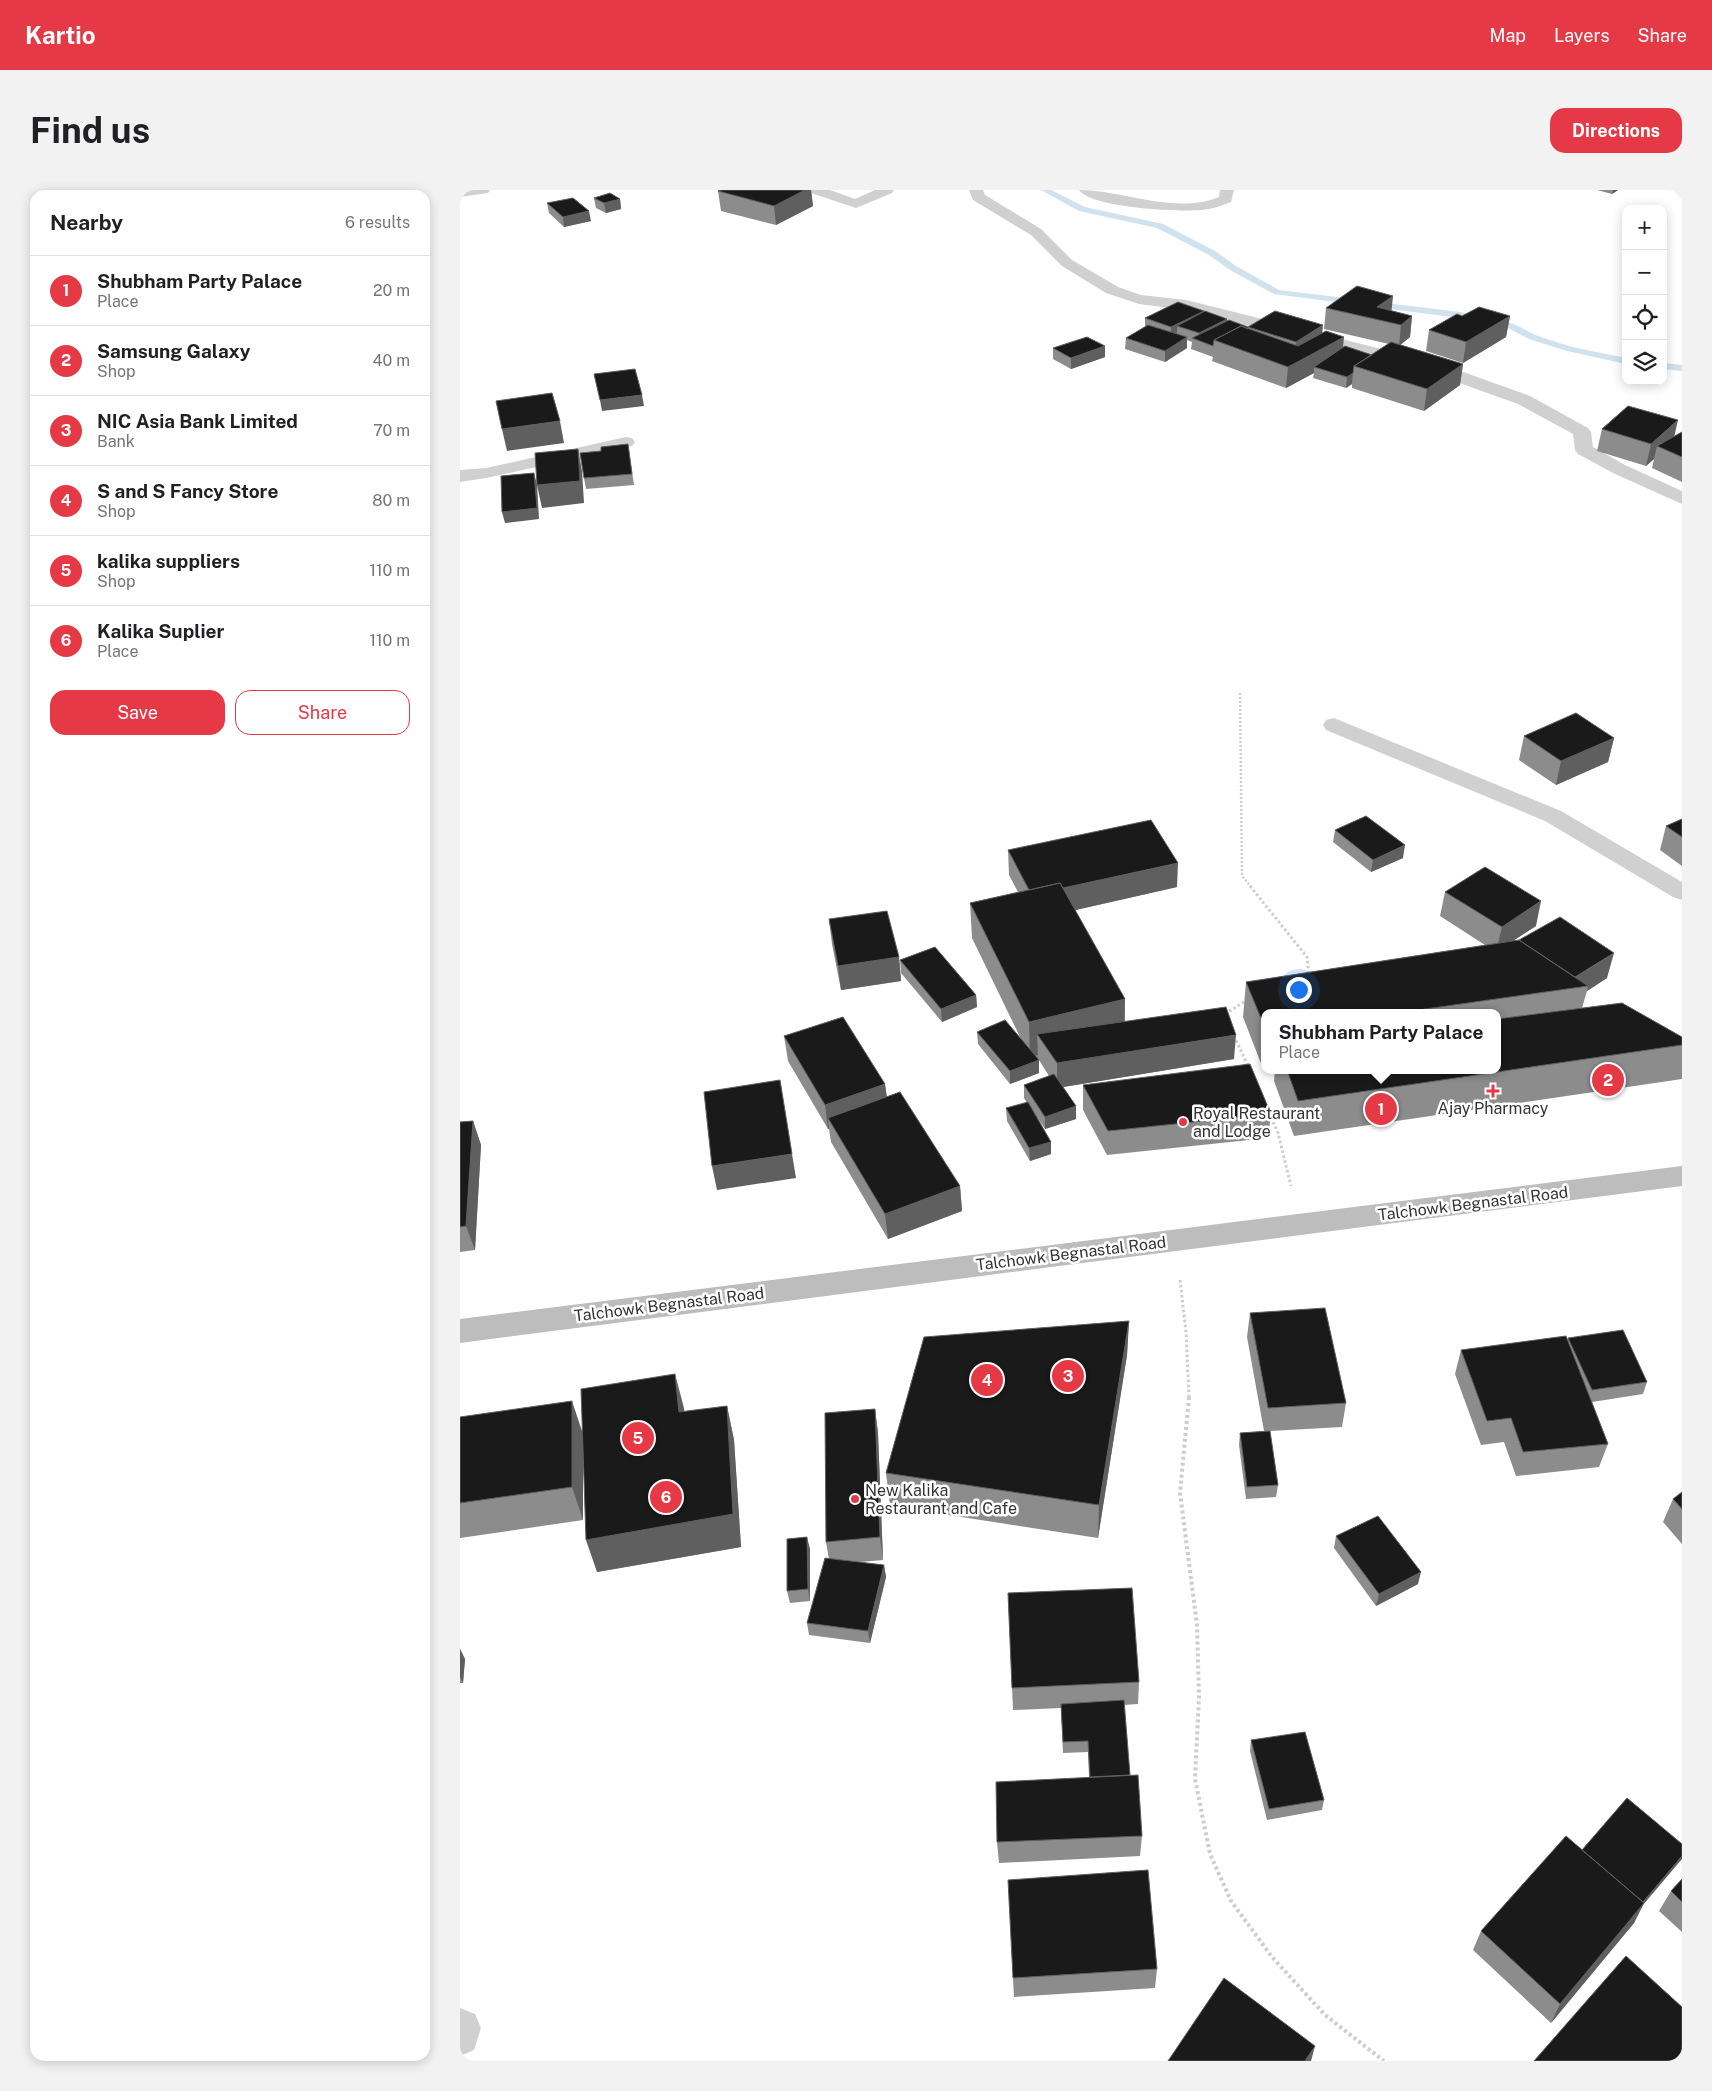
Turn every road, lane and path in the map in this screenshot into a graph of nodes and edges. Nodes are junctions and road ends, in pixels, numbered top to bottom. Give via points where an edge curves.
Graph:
1 (483, 190) edge
2 (816, 190) edge
3 (886, 190) edge
4 (976, 190) edge
5 (1086, 190) edge
6 (1227, 190) edge
7 (460, 192) edge
8 (626, 442) edge
9 (460, 476) edge
10 (1682, 498) edge
11 (1240, 693) dead end
12 (1334, 726) dead end
13 (1682, 892) edge
14 (1310, 980) edge
15 (1250, 998) edge
16 (1228, 1022) edge
17 (1232, 1030) edge
18 (1250, 1071) edge
19 (1266, 1106) edge
20 (1682, 1176) edge
21 (1301, 1225) junction
22 (1176, 1240) junction
23 (460, 1331) edge
24 (1384, 2061) edge

1 - 7 street
2 - 3 street via 856,204
4 - 10 street via 978,197 1036,232 1067,263 1112,290 1139,299 1186,305 1435,368 1524,400 1582,432 1584,450
5 - 6 street via 1112,199 1154,206 1219,204 1226,199
8 - 9 street
11 - 14 path via 1242,876 1307,957
12 - 13 street via 1553,816
15 - 16 path via 1224,1014
17 - 18 path
19 - 21 path via 1278,1132
20 - 21 main road, Talchowk Begnastal Road
21 - 22 main road, Talchowk Begnastal Road
22 - 23 main road, Talchowk Begnastal Road
22 - 24 path via 1186,1332 1189,1406 1180,1493 1197,1625 1199,1697 1195,1779 1210,1854 1231,1901 1272,1957 1325,2015

